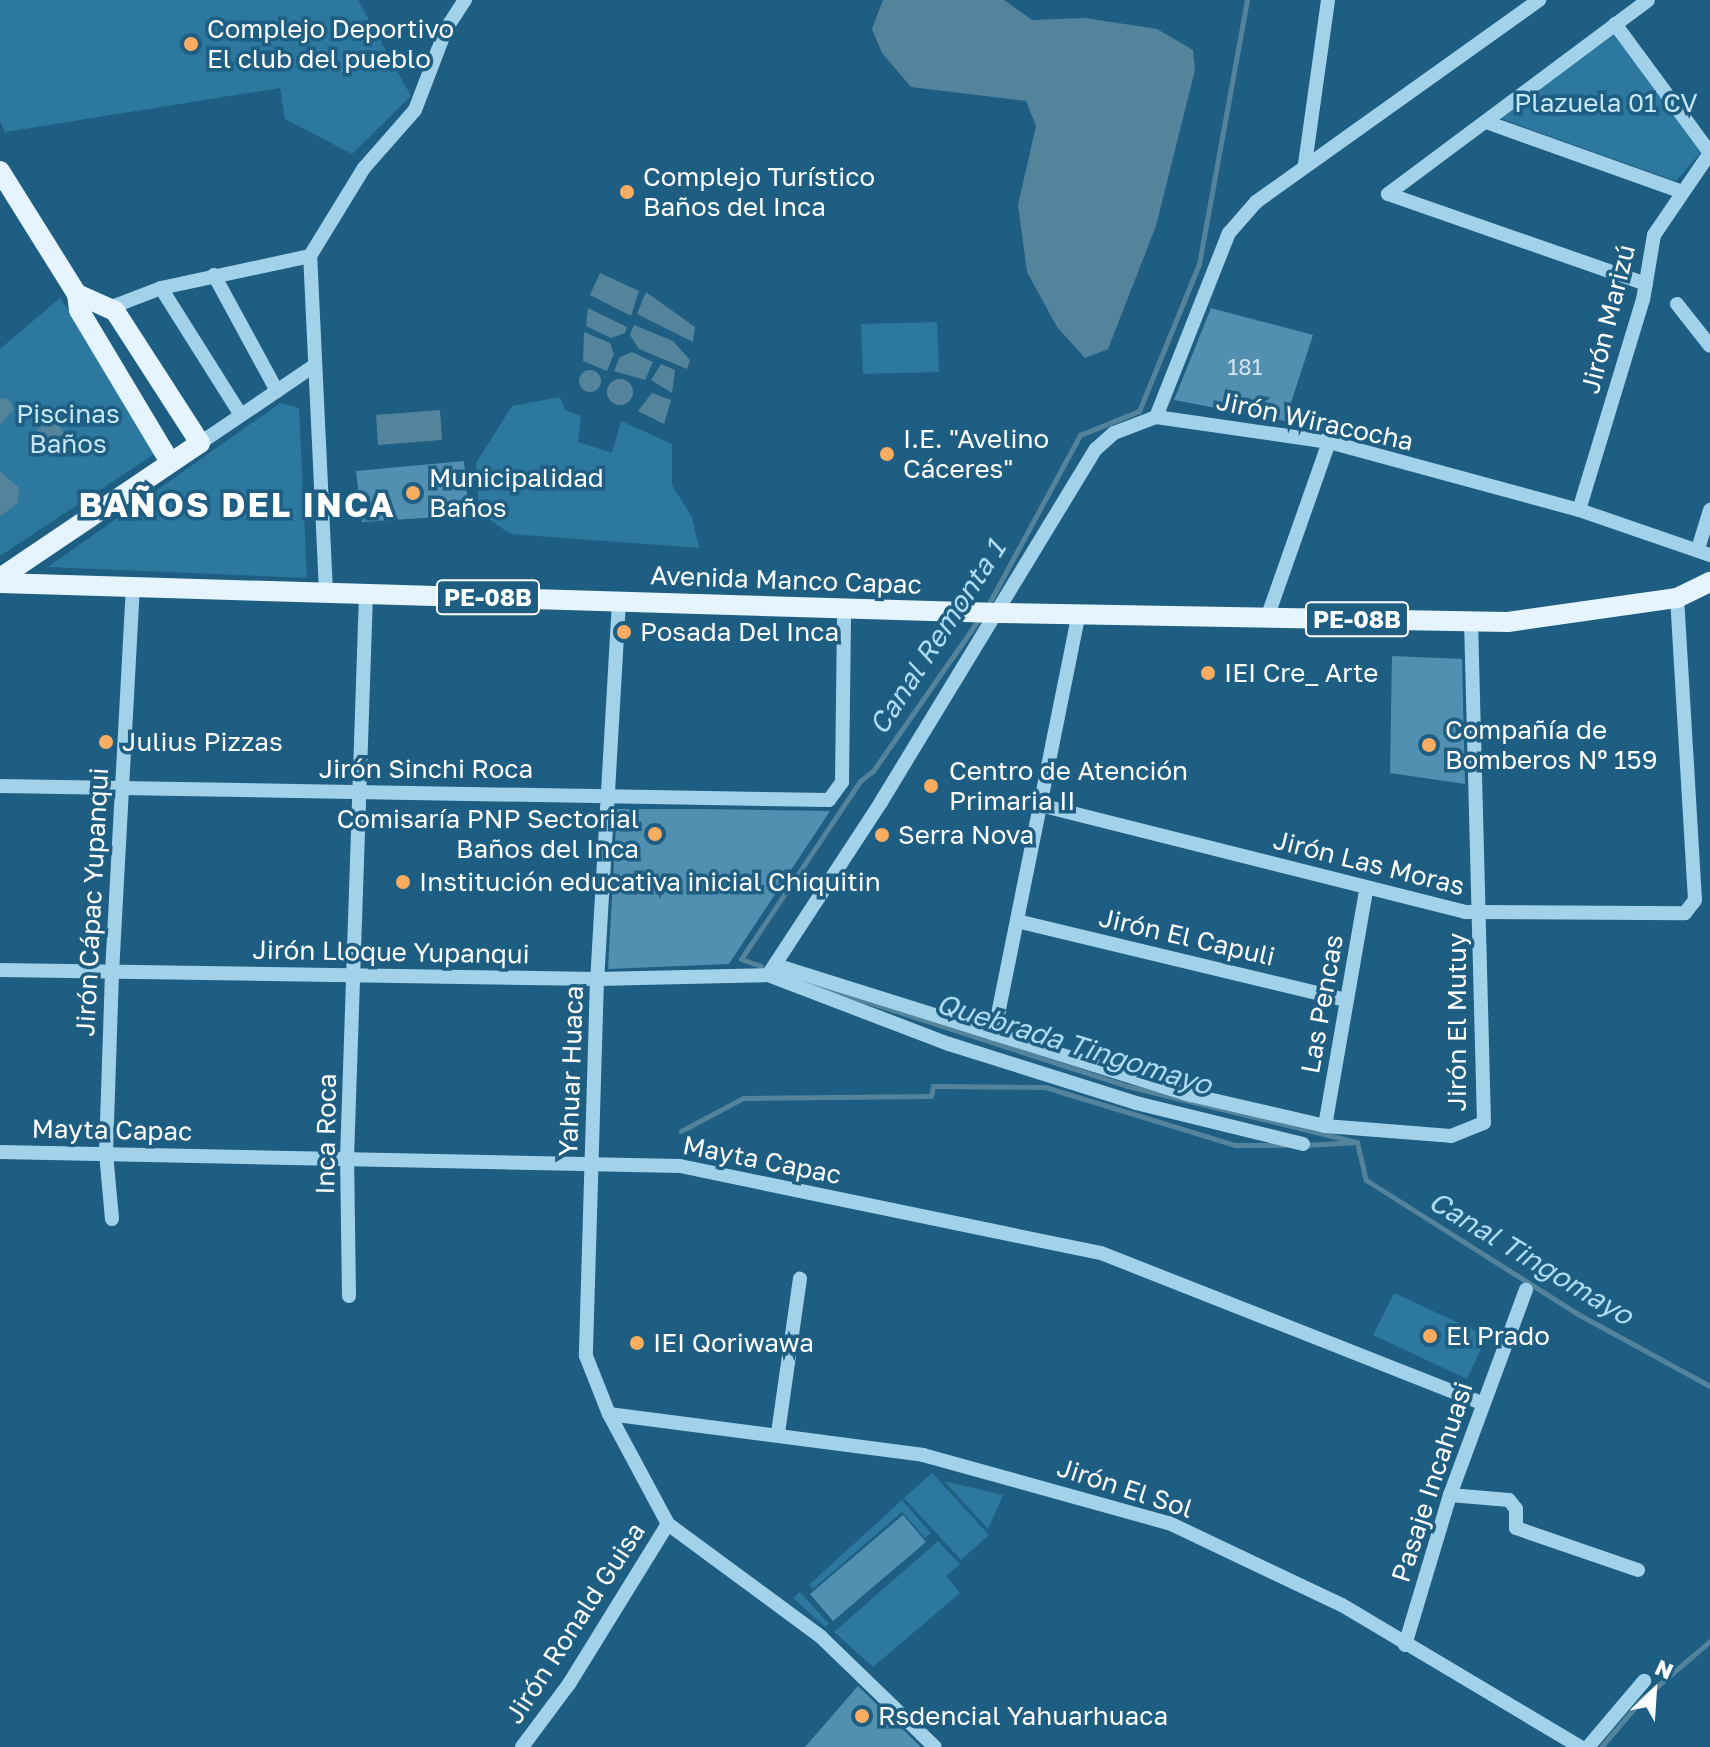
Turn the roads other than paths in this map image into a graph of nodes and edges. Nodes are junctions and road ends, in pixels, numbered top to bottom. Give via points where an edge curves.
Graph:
1 (465, 0) edge
2 (1328, 0) edge
3 (1539, 0) edge
4 (1648, 0) edge
5 (1615, 24) junction
6 (1486, 122) junction
7 (1710, 153) edge
8 (1305, 164) junction
9 (0, 171) edge
10 (1680, 191) junction
11 (310, 256) junction
12 (214, 275) junction
13 (1646, 284) junction
14 (161, 288) junction
15 (77, 294) junction
16 (1677, 304) dead end
17 (109, 308) junction
18 (1710, 346) edge
19 (315, 365) junction
20 (277, 391) junction
21 (241, 415) junction
22 (1156, 417) junction
23 (1329, 442) junction
24 (200, 443) junction
25 (170, 462) junction
26 (1579, 510) junction
27 (1710, 510) edge
28 (1704, 552) edge
29 (0, 580) edge
30 (1710, 582) edge
31 (133, 587) junction
32 (326, 592) junction
33 (366, 594) junction
34 (1677, 598) junction
35 (619, 601) junction
36 (844, 608) junction
37 (988, 612) junction
38 (1079, 614) junction
39 (1267, 618) junction
40 (1471, 621) junction
41 (0, 786) edge
42 (121, 787) junction
43 (357, 794) junction
44 (610, 796) junction
45 (1040, 805) junction
46 (1366, 890) junction
47 (1482, 914) junction
48 (1017, 921) junction
49 (0, 970) edge
50 (772, 970) junction
51 (112, 973) junction
52 (356, 974) junction
53 (597, 979) junction
54 (1347, 1000) junction
55 (994, 1034) junction
56 (1325, 1126) junction
57 (1303, 1144) dead end
58 (0, 1152) edge
59 (106, 1153) junction
60 (347, 1158) junction
61 (592, 1166) junction
62 (112, 1219) dead end
63 (800, 1279) dead end
64 (1526, 1290) dead end
65 (349, 1296) dead end
66 (1482, 1403) junction
67 (609, 1414) junction
68 (778, 1433) junction
69 (1450, 1495) junction
70 (668, 1524) junction
71 (1638, 1570) dead end
72 (1405, 1645) junction
73 (1644, 1681) dead end
74 (526, 1745) edge
75 (935, 1747) edge
76 (1580, 1747) edge
77 (1588, 1747) edge

1 - 11 street via 446,29 415,110 364,168
2 - 8 street
3 - 8 street
4 - 5 street
5 - 6 street
5 - 7 street
6 - 10 street
6 - 13 street via 1388,194
7 - 10 street, Jirón Marizú
8 - 22 street via 1256,202 1229,233
9 - 15 main road
10 - 13 street, Jirón Marizú via 1654,235
11 - 12 street
11 - 19 street
12 - 14 street
12 - 20 street
13 - 26 street, Jirón Marizú
14 - 17 street
14 - 21 street
15 - 17 main road
15 - 25 main road via 79,310
16 - 18 street
17 - 24 main road
19 - 20 street
19 - 32 street
20 - 21 street
21 - 24 street
22 - 23 street, Jirón Wiracocha
22 - 37 street via 1131,424 1096,449
23 - 26 street, Jirón Wiracocha
23 - 39 street
24 - 25 main road
25 - 29 main road
26 - 28 street, Jirón Wiracocha
27 - 28 street
29 - 31 main road, Avenida Manco Capac / PE-08B
30 - 34 main road, Avenida Manco Capac / PE-08B
31 - 32 main road, Avenida Manco Capac / PE-08B
31 - 42 street, Jirón Cápac Yupanqui
32 - 33 main road, Avenida Manco Capac / PE-08B
33 - 35 main road, Avenida Manco Capac / PE-08B
33 - 43 street, Inca Roca
34 - 40 main road, Avenida Manco Capac / PE-08B via 1508,622
34 - 47 street, Jirón Las Moras via 1692,908 1676,915
35 - 36 main road, Avenida Manco Capac / PE-08B
35 - 44 street, Yahuar Huaca
36 - 37 main road, Avenida Manco Capac / PE-08B
36 - 44 street, Jirón Sinchi Roca via 842,782 829,800
37 - 38 main road, Avenida Manco Capac / PE-08B
37 - 50 street
38 - 39 main road, Avenida Manco Capac / PE-08B
38 - 45 street
39 - 40 main road, Avenida Manco Capac / PE-08B
40 - 47 street, Jirón El Mutuy
41 - 42 street, Jirón Sinchi Roca
42 - 43 street, Jirón Sinchi Roca
42 - 51 street, Jirón Cápac Yupanqui
43 - 44 street, Jirón Sinchi Roca
43 - 52 street, Inca Roca
44 - 53 street, Yahuar Huaca
45 - 46 street, Jirón Las Moras
45 - 48 street
46 - 47 street, Jirón Las Moras
46 - 54 street, Las Pencas
47 - 56 street, Jirón El Mutuy via 1484,1123 1451,1136
48 - 54 street, Jirón El Capuli
48 - 55 street
49 - 51 street, Jirón Lloque Yupanqui
50 - 53 street, Jirón Lloque Yupanqui
50 - 55 street, Jirón El Mutuy
50 - 57 street via 1035,1072
51 - 52 street, Jirón Lloque Yupanqui
51 - 59 street, Jirón Cápac Yupanqui
52 - 53 street, Jirón Lloque Yupanqui
52 - 60 street, Inca Roca
53 - 61 street, Yahuar Huaca
54 - 56 street, Las Pencas
55 - 56 street, Jirón El Mutuy via 1191,1095
58 - 59 street, Mayta Capac
59 - 60 street, Mayta Capac
59 - 62 street, Jirón Cápac Yupanqui
60 - 61 street, Mayta Capac
60 - 65 street, Inca Roca
61 - 66 street, Mayta Capac via 680,1166 1101,1253
61 - 67 street, Yahuar Huaca via 586,1356
63 - 68 street
64 - 66 street, Pasaje Incahuasi
66 - 69 street, Pasaje Incahuasi
67 - 68 street, Jirón El Sol
67 - 70 street, Yahuar Huaca
68 - 72 street, Jirón El Sol via 923,1455 1169,1523 1311,1589
69 - 71 street via 1509,1500 1516,1509 1516,1528
69 - 72 street, Pasaje Incahuasi
70 - 74 street, Jirón Ronald Guisa
70 - 75 street via 821,1637
72 - 76 street, Jirón El Sol
73 - 77 street

